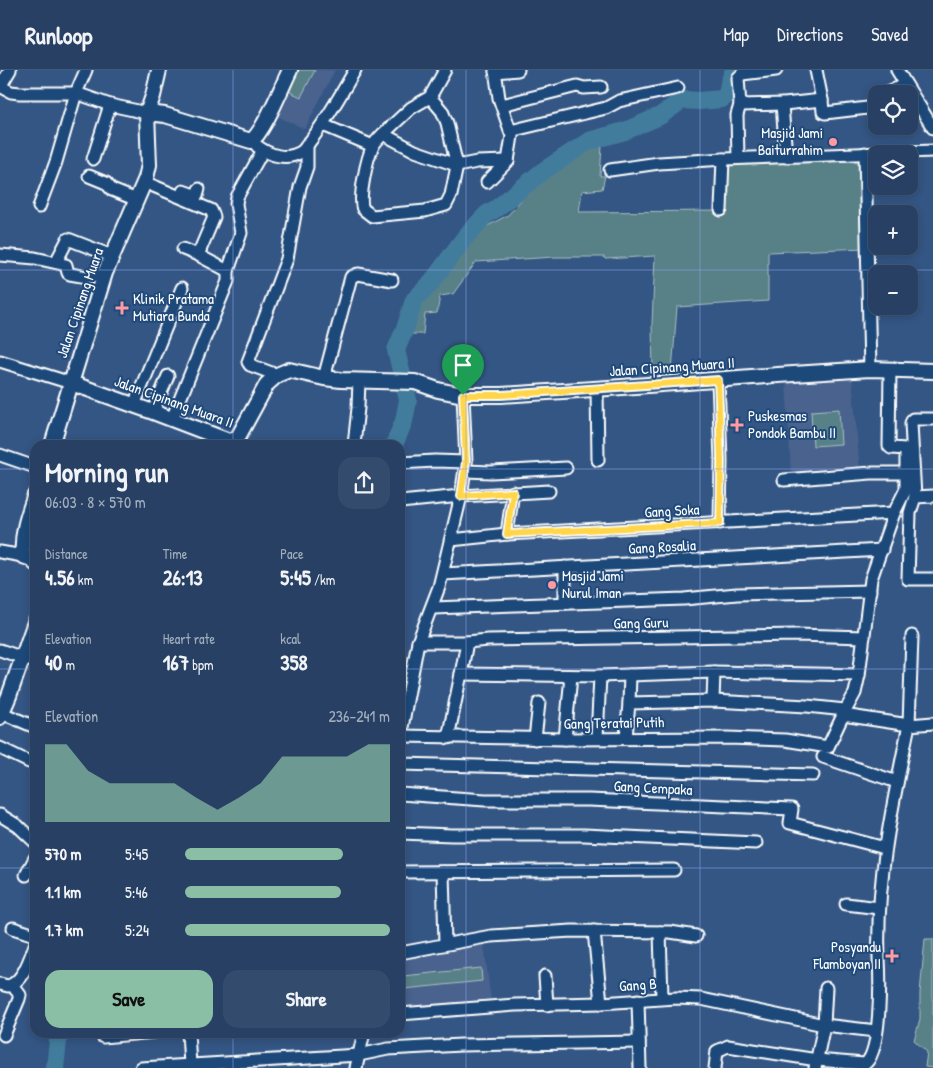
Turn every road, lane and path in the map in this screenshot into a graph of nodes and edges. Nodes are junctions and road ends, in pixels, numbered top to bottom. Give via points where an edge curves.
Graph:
1 (10, 70) edge
2 (86, 70) edge
3 (159, 70) edge
4 (290, 70) edge
5 (355, 70) edge
6 (445, 70) edge
7 (518, 70) edge
8 (776, 70) edge
9 (816, 70) edge
10 (897, 70) edge
11 (495, 71) edge
12 (906, 85) edge
13 (0, 86) edge
14 (601, 87) dead end
15 (678, 88) dead end
16 (76, 93) junction
17 (430, 97) junction
18 (822, 100) junction
19 (782, 104) junction
20 (918, 104) edge
21 (110, 105) junction
22 (502, 105) junction
23 (740, 105) junction
24 (868, 108) edge
25 (147, 114) junction
26 (323, 125) junction
27 (933, 128) edge
28 (510, 130) junction
29 (383, 134) junction
30 (251, 141) junction
31 (307, 144) junction
32 (373, 146) junction
33 (263, 150) junction
34 (933, 151) edge
35 (865, 153) junction
36 (786, 157) junction
37 (738, 158) junction
38 (93, 159) dead end
39 (722, 159) junction
40 (508, 161) junction
41 (457, 165) junction
42 (610, 170) dead end
43 (89, 176) dead end
44 (145, 180) junction
45 (487, 182) dead end
46 (199, 190) dead end
47 (137, 200) junction
48 (39, 207) dead end
49 (721, 210) dead end
50 (183, 249) dead end
51 (0, 255) edge
52 (198, 255) junction
53 (112, 256) junction
54 (56, 262) junction
55 (228, 271) junction
56 (104, 273) junction
57 (392, 280) dead end
58 (182, 288) dead end
59 (0, 361) edge
60 (870, 370) junction
61 (890, 370) junction
62 (933, 371) edge
63 (277, 375) junction
64 (168, 376) dead end
65 (324, 378) junction
66 (359, 380) junction
67 (718, 380) junction
68 (71, 383) junction
69 (597, 389) junction
70 (463, 395) junction
71 (134, 404) junction
72 (153, 412) junction
73 (933, 418) edge
74 (172, 419) junction
75 (54, 440) edge
76 (226, 440) edge
77 (236, 440) edge
78 (355, 440) edge
79 (0, 455) edge
80 (598, 460) dead end
81 (405, 463) edge
82 (30, 465) edge
83 (466, 467) junction
84 (566, 468) dead end
85 (906, 474) junction
86 (784, 480) dead end
87 (549, 491) dead end
88 (513, 492) junction
89 (461, 496) junction
90 (933, 496) edge
91 (915, 497) junction
92 (405, 502) edge
93 (30, 512) edge
94 (894, 513) junction
95 (720, 523) junction
96 (507, 534) junction
97 (452, 540) junction
98 (882, 550) junction
99 (0, 552) edge
100 (29, 559) edge
101 (566, 567) junction
102 (443, 574) junction
103 (933, 579) edge
104 (870, 591) junction
105 (565, 603) junction
106 (432, 608) junction
107 (912, 636) dead end
108 (864, 637) junction
109 (418, 642) junction
110 (466, 642) junction
111 (0, 650) edge
112 (29, 660) edge
113 (406, 671) edge
114 (714, 672) junction
115 (461, 674) junction
116 (630, 675) junction
117 (859, 675) junction
118 (571, 676) junction
119 (600, 676) junction
120 (713, 701) junction
121 (539, 703) dead end
122 (629, 703) junction
123 (844, 712) junction
124 (1, 715) edge
125 (933, 723) edge
126 (30, 725) edge
127 (909, 725) junction
128 (405, 737) edge
129 (448, 738) junction
130 (597, 738) junction
131 (626, 738) junction
132 (535, 739) junction
133 (565, 739) junction
134 (0, 748) edge
135 (826, 752) junction
136 (29, 762) dead end
137 (405, 764) edge
138 (812, 775) dead end
139 (897, 782) junction
140 (405, 794) edge
141 (0, 815) edge
142 (405, 834) edge
143 (30, 837) edge
144 (756, 843) dead end
145 (885, 848) junction
146 (30, 867) edge
147 (674, 870) dead end
148 (405, 872) edge
149 (443, 872) junction
150 (26, 875) dead end
151 (846, 904) dead end
152 (879, 908) junction
153 (12, 928) dead end
154 (594, 931) junction
155 (660, 932) junction
156 (30, 933) edge
157 (696, 936) dead end
158 (445, 944) junction
159 (405, 952) edge
160 (30, 956) edge
161 (545, 976) dead end
162 (0, 984) edge
163 (12, 985) junction
164 (826, 988) dead end
165 (662, 998) junction
166 (638, 1000) junction
167 (600, 1003) junction
168 (547, 1004) junction
169 (405, 1014) edge
170 (824, 1025) junction
171 (876, 1030) junction
172 (4, 1035) dead end
173 (188, 1038) edge
174 (363, 1038) edge
175 (639, 1042) junction
176 (359, 1055) junction
177 (816, 1064) edge
178 (190, 1065) junction
179 (865, 1066) edge
180 (141, 1068) edge
181 (356, 1068) edge
182 (640, 1068) edge
183 (715, 1068) edge

1 - 13 street
2 - 16 street
3 - 25 street
4 - 30 street via 256,138
5 - 26 street
6 - 17 street
7 - 11 street
8 - 23 street via 740,75
9 - 18 street
10 - 12 street
11 - 22 street
13 - 16 street via 20,93
14 - 22 street via 577,86
15 - 28 street
16 - 21 street
16 - 48 street
17 - 29 street
17 - 41 street via 447,123
18 - 19 street
18 - 24 street via 824,113
19 - 23 street
19 - 36 street
20 - 27 street
21 - 25 street
21 - 38 street
22 - 28 street
23 - 37 street via 737,115
25 - 30 street via 165,115
25 - 44 street, Jalan Cipinang Muara via 149,165
26 - 31 street
26 - 32 street
28 - 40 street
29 - 32 street
29 - 41 street via 415,151
30 - 33 street
31 - 33 street via 301,152 288,156 271,155
31 - 63 street via 307,167 300,187 288,259 248,362
32 - 41 street via 361,200 363,209 372,216 425,211 446,205
33 - 55 street via 237,197 241,233
34 - 35 street
35 - 36 street
35 - 60 street
36 - 37 street
37 - 39 street
39 - 42 street
39 - 49 street
40 - 41 street
40 - 45 street
43 - 47 street
44 - 46 street via 194,196
44 - 47 street, Jalan Cipinang Muara
44 - 52 street via 214,213
47 - 53 street, Jalan Cipinang Muara
50 - 52 street
51 - 54 street
52 - 55 street
53 - 54 street via 68,239
53 - 56 street, Jalan Cipinang Muara
54 - 56 street via 66,265 70,274 87,277
55 - 74 street via 228,281
56 - 68 street, Jalan Cipinang Muara
57 - 65 street via 358,274 351,277
58 - 71 street
59 - 68 street
60 - 61 street, Jalan Cipinang Muara II
60 - 67 street, Jalan Cipinang Muara II
61 - 62 street, Jalan Cipinang Muara II
61 - 85 street via 890,446 906,449
63 - 65 street via 289,370
63 - 77 street, Jalan Cipinang Muara II via 267,384
64 - 72 street
65 - 66 street
66 - 70 street, Jalan Cipinang Muara II via 415,382
66 - 78 street
67 - 69 street, Jalan Cipinang Muara II
67 - 95 street
68 - 71 street, Jalan Cipinang Muara II
68 - 75 street, Jalan Cipinang Muara
69 - 70 street, Jalan Cipinang Muara II
69 - 80 street
70 - 83 street
71 - 72 street, Jalan Cipinang Muara II
72 - 74 street, Jalan Cipinang Muara II
73 - 91 street via 911,420
74 - 76 street, Jalan Cipinang Muara II
79 - 82 street
81 - 83 street via 435,461
83 - 84 street via 499,472
83 - 89 street
85 - 86 street via 871,473
85 - 94 street via 906,489
87 - 88 street
88 - 89 street
88 - 96 street
89 - 92 street
89 - 97 street
90 - 91 street
91 - 103 street via 910,513 908,579
93 - 100 street via 23,536
94 - 95 street, Gang Soka
94 - 98 street
95 - 96 street, Gang Soka
96 - 97 street, Gang Soka
97 - 102 street
98 - 101 street, Gang Rosalia
98 - 104 street
99 - 100 street
101 - 102 street, Gang Rosalia
101 - 105 street
102 - 106 street
104 - 105 street
104 - 108 street
105 - 106 street
106 - 109 street
107 - 127 street
108 - 110 street, Gang Guru via 797,635
108 - 117 street
109 - 110 street, Gang Guru
109 - 113 street
110 - 115 street
111 - 112 street
112 - 124 street
114 - 116 street
114 - 117 street
114 - 120 street
115 - 118 street
115 - 129 street
116 - 119 street
116 - 122 street
117 - 123 street via 855,693
118 - 119 street
118 - 133 street
119 - 130 street
120 - 122 street
120 - 123 street via 807,706
121 - 132 street
122 - 131 street
123 - 127 street
123 - 135 street
124 - 126 street
125 - 127 street
127 - 139 street
128 - 129 street, Gang Teratai Putih
129 - 132 street, Gang Teratai Putih
130 - 131 street, Gang Teratai Putih
130 - 133 street, Gang Teratai Putih
131 - 135 street, Gang Teratai Putih via 785,740
132 - 133 street, Gang Teratai Putih
134 - 136 street
135 - 139 street, Gang Teratai Putih
137 - 138 street
139 - 145 street
140 - 145 street, Gang Cempaka via 485,800 589,800 792,809 790,823
141 - 143 street
142 - 144 street via 584,835
145 - 152 street
146 - 150 street
147 - 149 street
148 - 149 street
149 - 158 street
151 - 152 street
152 - 171 street via 880,1004
153 - 156 street
154 - 155 street
154 - 158 street via 491,936
154 - 167 street
155 - 157 street
155 - 165 street
158 - 159 street
160 - 163 street
161 - 168 street
162 - 163 street
163 - 172 street via 20,995
164 - 170 street
165 - 166 street, Gang B
165 - 170 street, Gang B via 701,999
166 - 167 street, Gang B
166 - 175 street
167 - 168 street, Gang B
168 - 169 street, Gang B
170 - 171 street, Gang B
170 - 177 street
171 - 179 street via 872,1054
173 - 178 street
174 - 176 street
175 - 176 street via 461,1045 388,1049
175 - 182 street
176 - 178 street
176 - 181 street
177 - 179 street
177 - 183 street via 728,1046 717,1051
178 - 180 street

